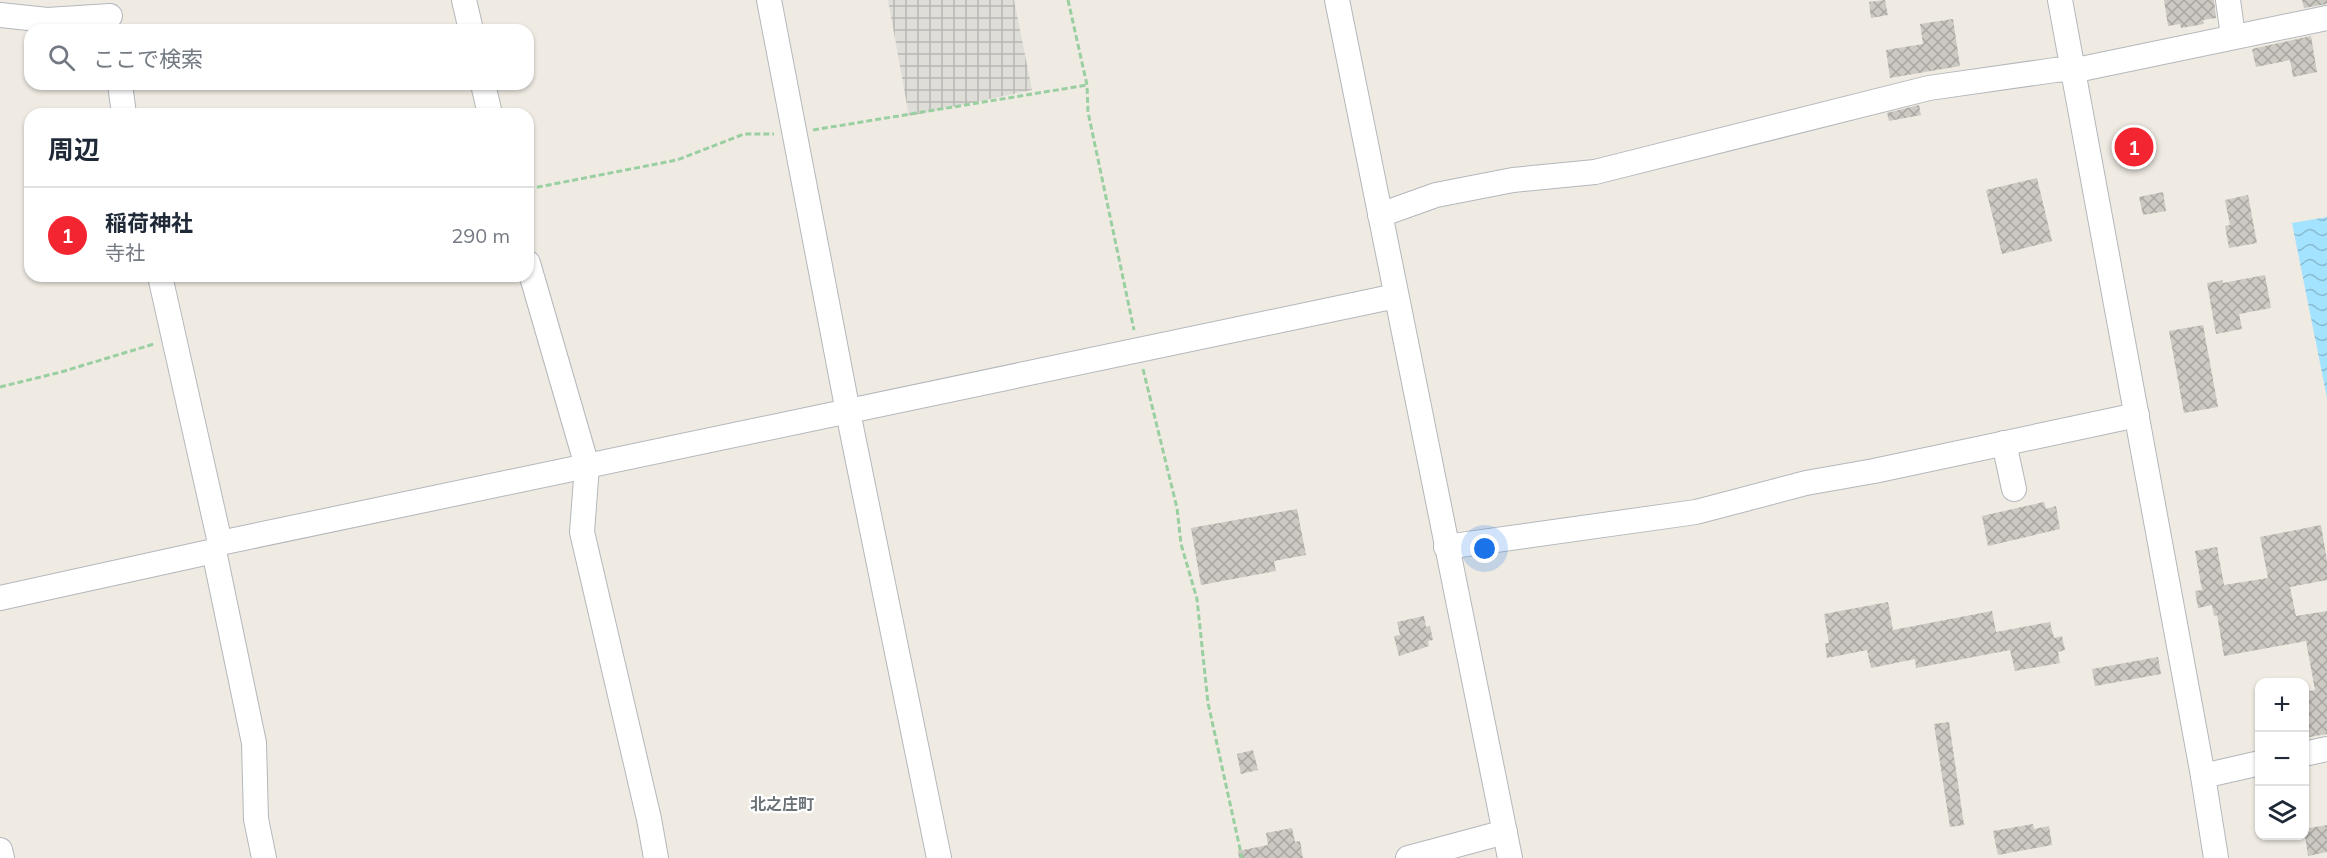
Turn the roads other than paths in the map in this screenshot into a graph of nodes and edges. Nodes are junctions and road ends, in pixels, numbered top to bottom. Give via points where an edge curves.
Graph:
1 (464, 0) edge
2 (769, 0) edge
3 (1337, 0) edge
4 (2060, 0) edge
5 (2228, 0) edge
6 (0, 15) edge
7 (110, 15) edge
8 (2327, 18) edge
9 (470, 24) edge
10 (2234, 36) junction
11 (2073, 70) junction
12 (121, 90) edge
13 (484, 90) edge
14 (123, 108) edge
15 (489, 108) edge
16 (1380, 215) junction
17 (161, 282) edge
18 (534, 282) edge
19 (1396, 296) junction
20 (848, 412) junction
21 (2137, 415) junction
22 (2004, 443) junction
23 (587, 466) junction
24 (2014, 489) dead end
25 (217, 547) junction
26 (1446, 547) junction
27 (0, 598) edge
28 (2327, 749) edge
29 (2309, 752) edge
30 (2255, 764) edge
31 (2203, 776) junction
32 (1505, 832) junction
33 (0, 850) edge
34 (2, 858) edge
35 (264, 858) edge
36 (656, 858) edge
37 (939, 858) edge
38 (1408, 858) edge
39 (1510, 858) edge
40 (2216, 858) edge

1 - 9 street
2 - 20 street
3 - 16 street
4 - 11 street
5 - 10 street
6 - 7 street via 47,20
8 - 10 street
10 - 11 street
11 - 16 street via 1929,88 1595,172 1513,180 1436,195
11 - 21 street
12 - 14 street
13 - 15 street
16 - 19 street
17 - 25 street
18 - 23 street
19 - 20 street
19 - 26 street
20 - 23 street
20 - 37 street
21 - 22 street
21 - 31 street
22 - 24 street
22 - 26 street via 1806,483 1696,512
23 - 25 street
23 - 36 street via 582,532
25 - 27 street
25 - 35 street via 254,743 255,819
26 - 32 street
28 - 29 street
30 - 31 street
31 - 40 street
32 - 38 street
32 - 39 street
33 - 34 street

